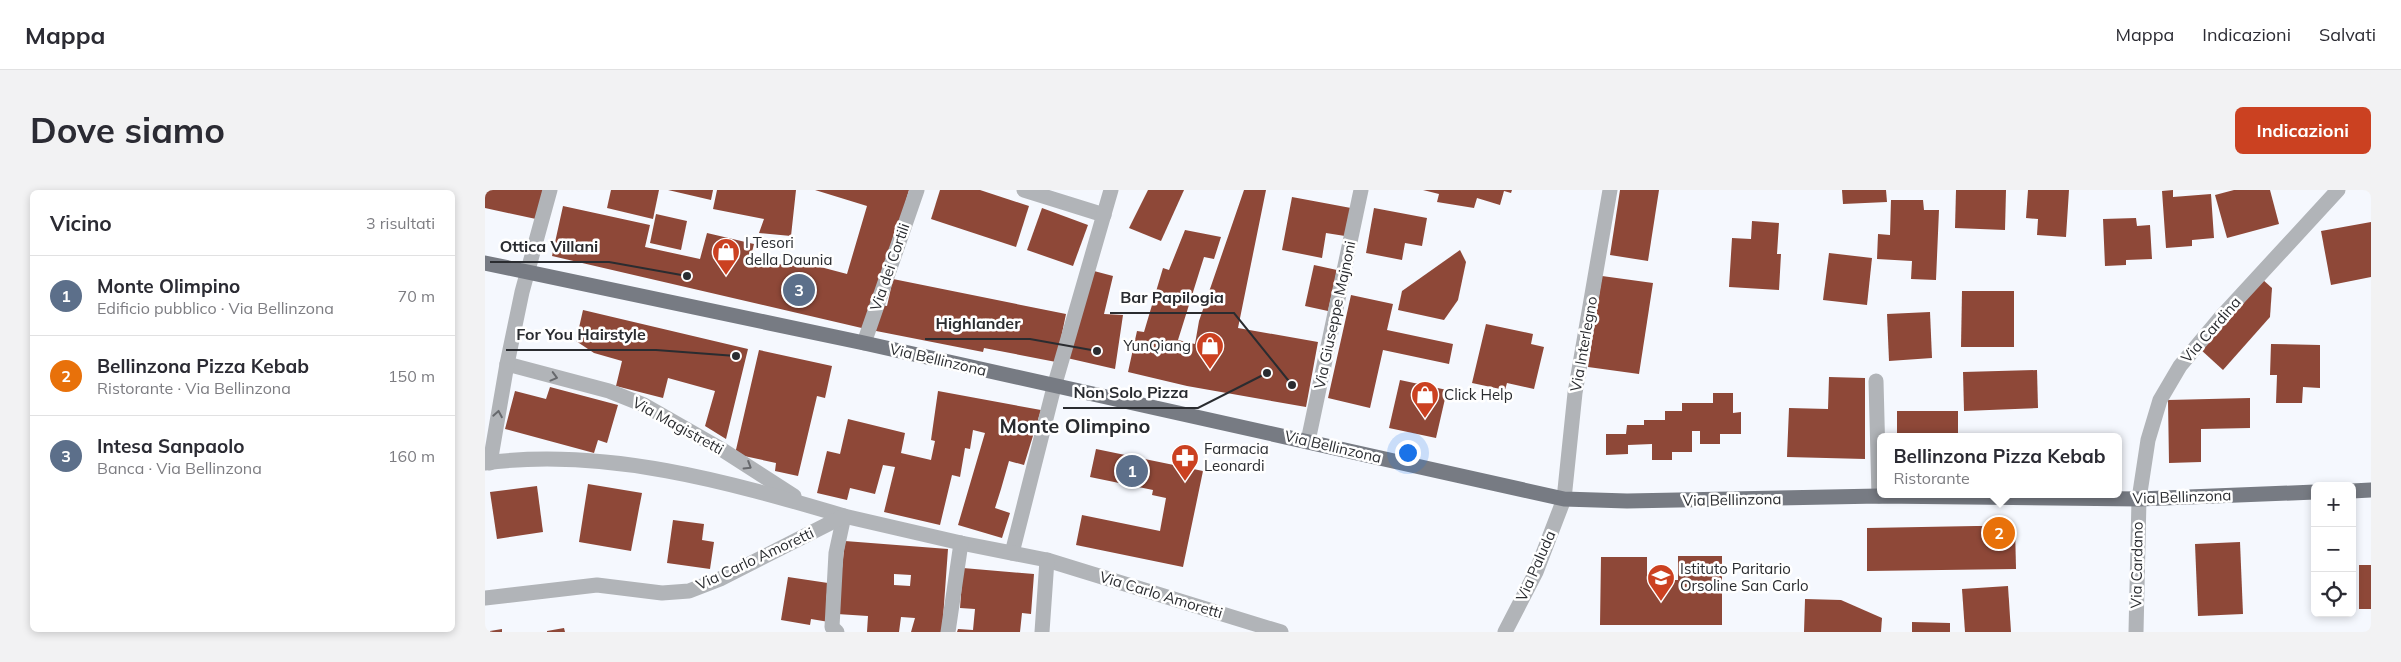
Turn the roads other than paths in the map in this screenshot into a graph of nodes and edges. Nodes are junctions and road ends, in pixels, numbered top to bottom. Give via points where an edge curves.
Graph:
1 (550, 190) edge
2 (917, 190) edge
3 (1023, 190) edge
4 (1111, 190) edge
5 (1361, 190) edge
6 (1610, 190) edge
7 (2338, 190) edge
8 (1104, 215) junction
9 (485, 263) edge
10 (526, 273) junction
11 (864, 344) junction
12 (507, 364) junction
13 (1876, 381) dead end
14 (1055, 386) junction
15 (1877, 433) edge
16 (1308, 441) junction
17 (488, 463) edge
18 (2371, 490) edge
19 (2356, 491) edge
20 (2311, 492) edge
21 (1877, 496) edge
22 (2052, 498) edge
23 (1564, 499) junction
24 (2139, 499) junction
25 (809, 506) junction
26 (844, 516) junction
27 (961, 543) junction
28 (1012, 553) junction
29 (1047, 560) junction
30 (485, 598) edge
31 (837, 632) edge
32 (948, 632) edge
33 (1042, 632) edge
34 (1281, 632) edge
35 (1505, 632) edge
36 (2136, 632) edge

1 - 10 street
2 - 11 street, Via dei Cortili
3 - 8 street
4 - 8 street
5 - 16 street, Via Giuseppe Majnoni
6 - 23 street, Via Interlegno via 1575,393
7 - 24 street, Via Cardina via 2180,366 2159,400 2148,440
8 - 14 street
9 - 10 main road, Via Bellinzona
10 - 11 main road, Via Bellinzona
10 - 12 street
11 - 14 main road, Via Bellinzona
17 -> 12 street
12 -> 25 street, Via Magistretti via 609,391 644,405
13 - 15 street
14 - 16 main road, Via Bellinzona
14 - 28 street
16 - 23 main road, Via Bellinzona
17 - 25 street, Via Carlo Amoretti via 580,458 753,489
18 - 19 main road
20 - 24 main road, Via Bellinzona
21 - 23 main road, Via Bellinzona via 1646,501
22 - 24 main road, Via Bellinzona
23 - 35 street, Via Paluda via 1536,572
24 - 36 street, Via Cardano
25 - 26 street, Via Carlo Amoretti
26 - 27 street, Via Carlo Amoretti
26 - 30 street, Via Carlo Amoretti via 720,579 689,590 662,593 597,585
26 - 31 street, Via Carlo Amoretti via 836,553 832,627
27 - 28 street, Via Carlo Amoretti
27 - 32 street
28 - 29 street, Via Carlo Amoretti
29 - 33 street
29 - 34 street, Via Carlo Amoretti

